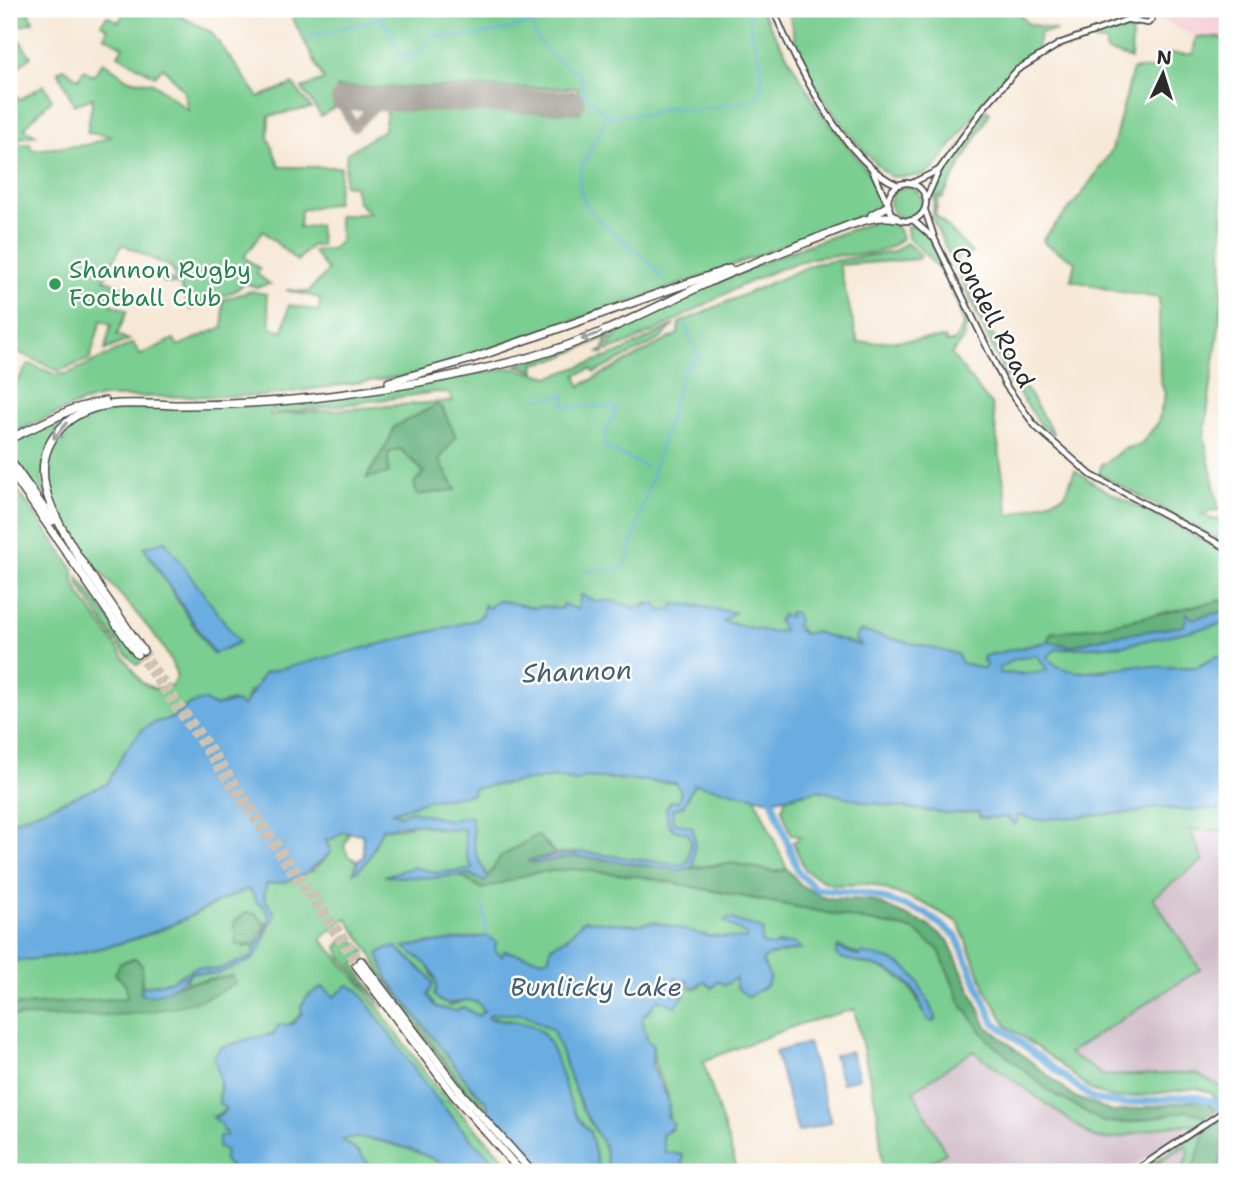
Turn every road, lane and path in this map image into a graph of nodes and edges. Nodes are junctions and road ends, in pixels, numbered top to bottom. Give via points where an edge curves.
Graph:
1 (773, 9) edge
2 (1150, 10) edge
3 (1141, 18) junction
4 (870, 166) junction
5 (939, 170) junction
6 (911, 184) junction
7 (898, 185) junction
8 (926, 199) junction
9 (888, 204) junction
10 (925, 210) junction
11 (896, 218) junction
12 (913, 220) junction
13 (935, 240) junction
14 (13, 437) edge
15 (9, 459) edge
16 (9, 471) edge
17 (1227, 548) edge
18 (82, 563) junction
19 (1227, 1109) edge
20 (521, 1172) edge
21 (532, 1172) edge
22 (1132, 1172) edge

1 - 4 main road via 803,76
2 - 3 main road
2 - 3 main road via 1152,20 1145,23
3 - 5 main road via 1061,43 1017,70
4 - 7 main road
4 - 9 main road
5 - 6 main road
5 - 8 main road
6 - 7 main road
6 - 8 main road via 919,187
7 - 9 main road via 889,194
8 - 10 main road
9 - 11 main road
9 - 14 highway via 879,213 646,299 411,377 269,398 95,402
10 - 12 main road
10 - 13 main road
11 - 12 main road
11 -> 18 highway via 877,217 834,232 610,329 531,357 339,394 247,403 113,404 86,410 55,435 43,467 46,498
12 - 13 main road
13 - 17 main road, Condell Road via 1006,386 1036,427 1091,475
15 - 18 highway
16 - 18 highway via 140,652
19 - 22 main road
20 - 21 highway via 437,1074 359,963 462,1094

